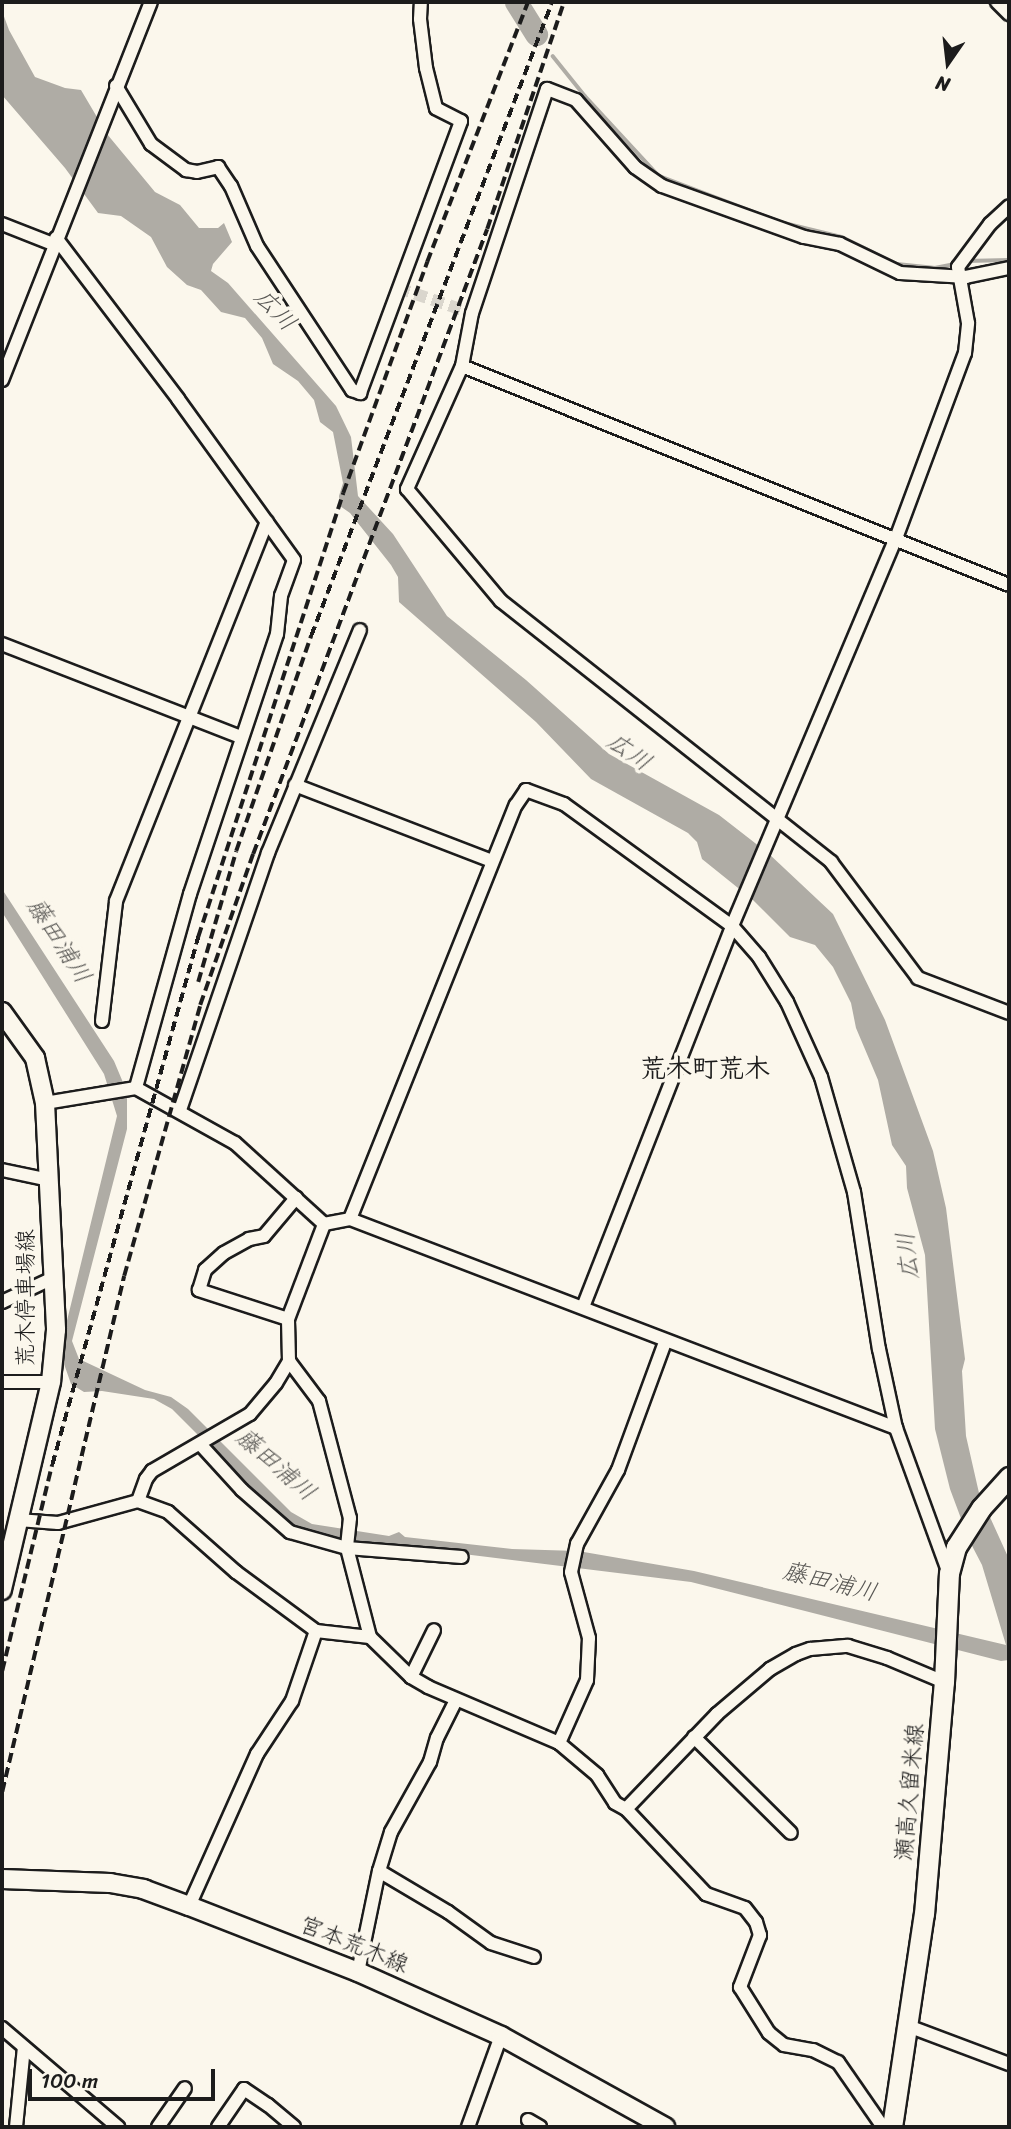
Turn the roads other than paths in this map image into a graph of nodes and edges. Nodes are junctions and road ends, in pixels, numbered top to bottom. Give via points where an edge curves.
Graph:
1 (151, 2) edge
2 (421, 2) edge
3 (997, 2) edge
4 (1009, 13) edge
5 (116, 86) junction
6 (1009, 206) edge
7 (2, 224) edge
8 (55, 238) junction
9 (1009, 268) edge
10 (958, 276) junction
11 (461, 366) junction
12 (2, 380) edge
13 (267, 522) junction
14 (895, 541) junction
15 (1009, 585) edge
16 (360, 630) dead end
17 (2, 644) edge
18 (190, 717) junction
19 (240, 737) junction
20 (295, 785) junction
21 (778, 818) junction
22 (492, 861) junction
23 (734, 921) junction
24 (2, 1012) edge
25 (1009, 1013) edge
26 (102, 1021) dead end
27 (136, 1088) junction
28 (45, 1103) junction
29 (180, 1110) junction
30 (2, 1170) edge
31 (49, 1180) junction
32 (296, 1198) junction
33 (351, 1219) junction
34 (324, 1224) junction
35 (53, 1278) junction
36 (2, 1302) edge
37 (583, 1307) junction
38 (288, 1319) junction
39 (665, 1342) junction
40 (289, 1361) junction
41 (2, 1382) edge
42 (51, 1382) junction
43 (896, 1428) junction
44 (200, 1444) junction
45 (1009, 1477) edge
46 (138, 1501) junction
47 (18, 1520) junction
48 (347, 1548) junction
49 (462, 1557) dead end
50 (949, 1573) junction
51 (2, 1590) edge
52 (434, 1630) dead end
53 (316, 1631) junction
54 (370, 1637) junction
55 (411, 1677) junction
56 (944, 1682) junction
57 (456, 1700) junction
58 (694, 1737) junction
59 (559, 1743) junction
60 (626, 1809) junction
61 (791, 1833) dead end
62 (379, 1871) junction
63 (2, 1879) edge
64 (189, 1906) junction
65 (534, 1957) dead end
66 (358, 1972) junction
67 (908, 2025) junction
68 (2, 2028) edge
69 (500, 2036) junction
70 (24, 2047) junction
71 (1009, 2064) edge
72 (186, 2088) dead end
73 (528, 2120) dead end
74 (16, 2127) edge
75 (118, 2127) edge
76 (158, 2127) edge
77 (218, 2127) edge
78 (294, 2127) edge
79 (468, 2127) edge
80 (540, 2127) edge
81 (665, 2127) edge
82 (883, 2127) edge
83 (892, 2127) edge

1 - 5 street
2 - 5 street via 426,68 436,108 461,121 360,393 352,390 257,246 218,167 186,170 151,144
3 - 4 street
5 - 8 street
6 - 10 street via 958,267
7 - 8 street
8 - 12 street
8 - 13 street
9 - 10 street
10 - 11 street via 900,273 840,244 804,237 662,186 635,167 576,100 547,89 472,313
10 - 14 street via 968,323 965,353
11 - 14 street
11 - 21 street via 407,489 501,601
13 - 18 street
13 - 19 street via 294,560 281,596 277,634
14 - 15 street
14 - 21 street
16 - 20 street
17 - 18 street
18 - 19 street
18 - 26 street via 116,901
19 - 27 street
20 - 22 street
20 - 29 street
21 - 23 street
21 - 25 street via 831,862 918,978
22 - 23 street via 526,790 564,804
22 - 33 street
23 - 37 street
23 - 43 street via 787,1002 821,1077 854,1192
24 - 28 main road, 荒木停車場線 via 35,1058
27 - 28 street
27 - 29 street
28 - 31 main road, 荒木停車場線
29 - 32 street via 235,1143
30 - 31 street
31 - 35 main road, 荒木停車場線
32 - 34 street
32 - 38 street via 264,1236 224,1253 205,1270 200,1290
33 - 34 street
33 - 37 street
34 - 38 street
35 - 36 street
35 - 42 main road, 荒木停車場線 via 56,1330
37 - 39 street
38 - 40 street
39 - 43 street
39 - 59 street via 618,1470 577,1544 571,1572 589,1638 587,1680
40 - 44 street via 250,1414
40 - 48 street via 319,1401 350,1518
41 - 42 street
42 - 47 main road, 荒木停車場線
43 - 50 street
44 - 46 street via 152,1471
44 - 48 street via 242,1490 290,1532
45 - 50 main road, 瀬高久留米線 via 981,1508 956,1547
46 - 47 street via 58,1523
46 - 53 street via 168,1511 236,1572
47 - 51 main road, 荒木停車場線
48 - 49 street
48 - 54 street
50 - 56 main road, 瀬高久留米線
52 - 55 street
53 - 54 street
53 - 64 street via 292,1701 257,1754
54 - 55 street
55 - 57 street
56 - 58 street via 848,1646 810,1648 769,1669
56 - 67 main road, 瀬高久留米線 via 924,1914
57 - 59 street
57 - 62 street via 430,1762 391,1832
58 - 60 street
58 - 61 street
59 - 60 street via 597,1775 615,1803
60 - 82 street via 706,1894 746,1908 760,1936 740,1987 769,2034 784,2045 813,2050 838,2062
62 - 65 street via 491,1943
62 - 66 street
63 - 64 main road, 宮本荒木線 via 110,1883
64 - 66 main road, 宮本荒木線
66 - 69 main road, 宮本荒木線
67 - 71 street
67 - 83 main road, 瀬高久留米線
68 - 70 street
69 - 79 street
69 - 81 main road, 宮本荒木線
70 - 74 street
70 - 75 street
72 - 76 street
73 - 80 street
77 - 78 street via 244,2089

